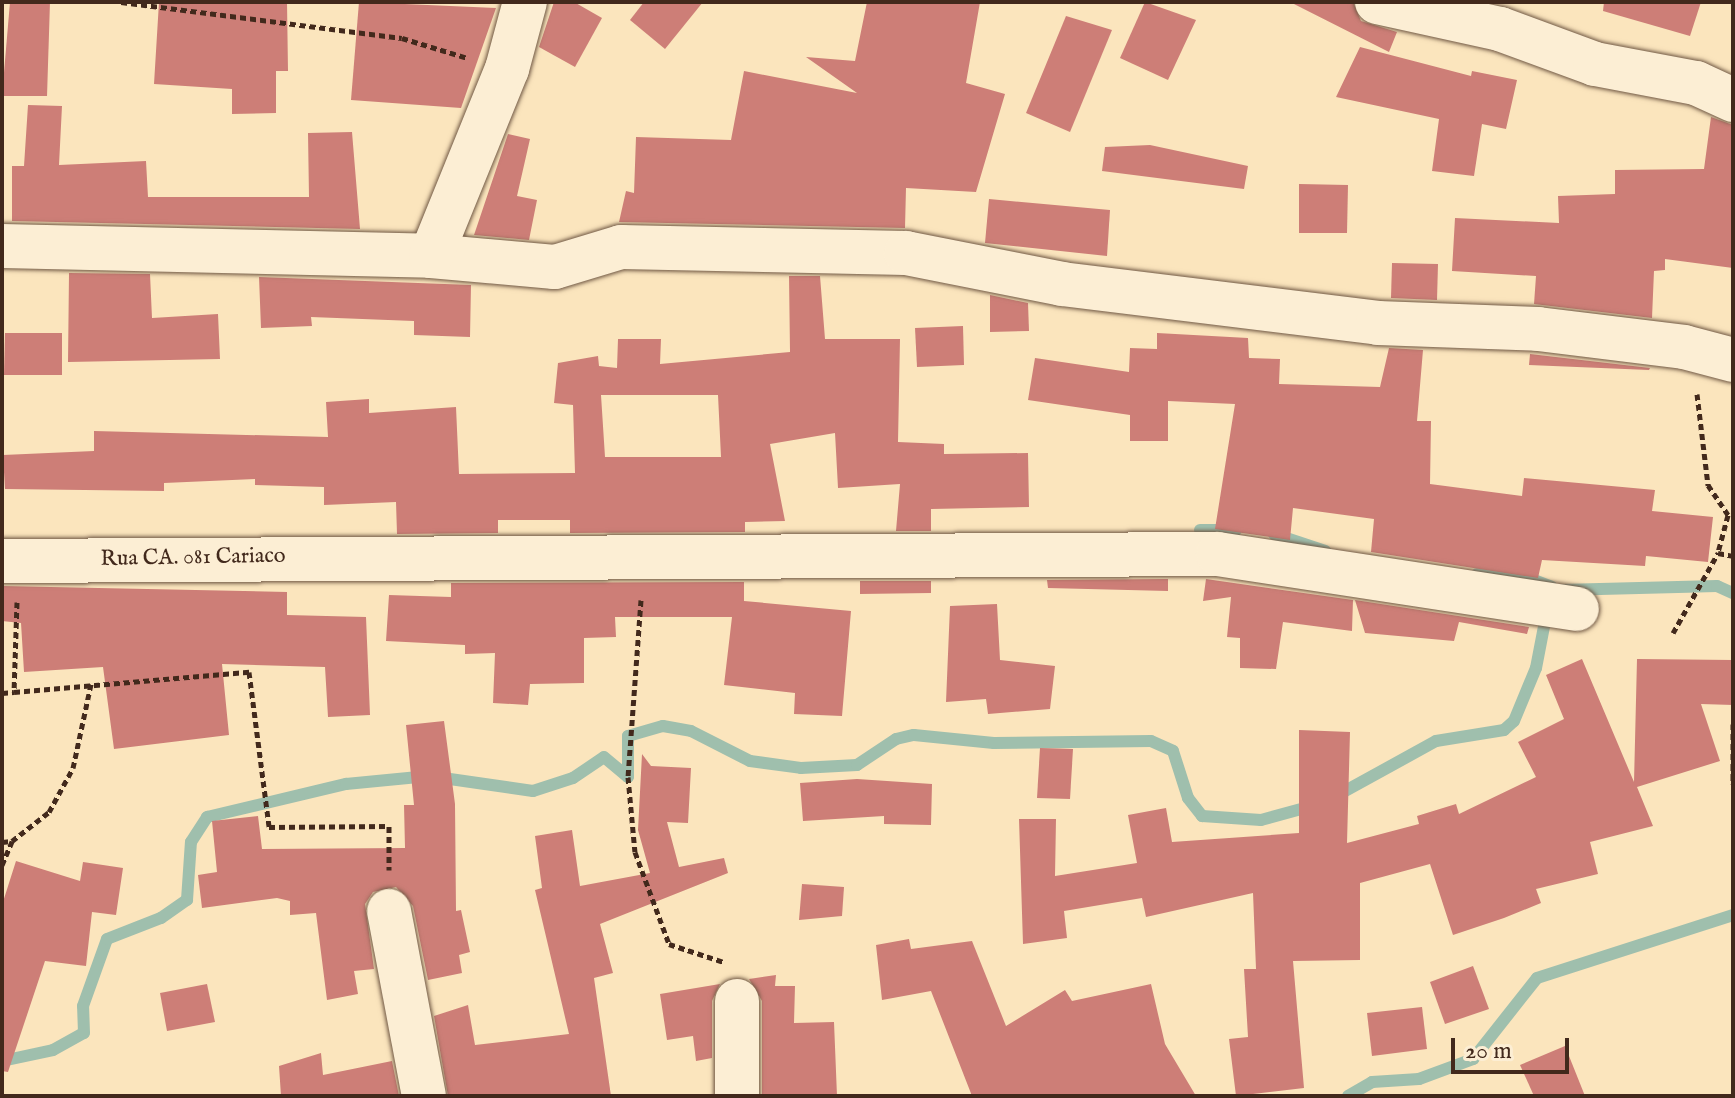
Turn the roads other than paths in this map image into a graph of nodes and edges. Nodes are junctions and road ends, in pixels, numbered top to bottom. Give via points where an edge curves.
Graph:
1 (525, 2) edge
2 (1377, 2) edge
3 (1733, 100) edge
4 (2, 246) edge
5 (431, 256) junction
6 (1733, 360) edge
7 (10, 561) edge
8 (1577, 609) dead end
9 (389, 911) road end
10 (737, 1001) road end
11 (424, 1096) edge
12 (737, 1096) edge

1 - 5 street via 507,69
2 - 3 street via 1500,29 1595,64 1696,83
4 - 5 street
5 - 6 street via 555,267 621,247 906,253 1046,282 1378,323 1538,329 1684,347
7 - 8 street, Rua CA. 081 Cariaco via 1218,554
9 - 11 street
10 - 12 street

